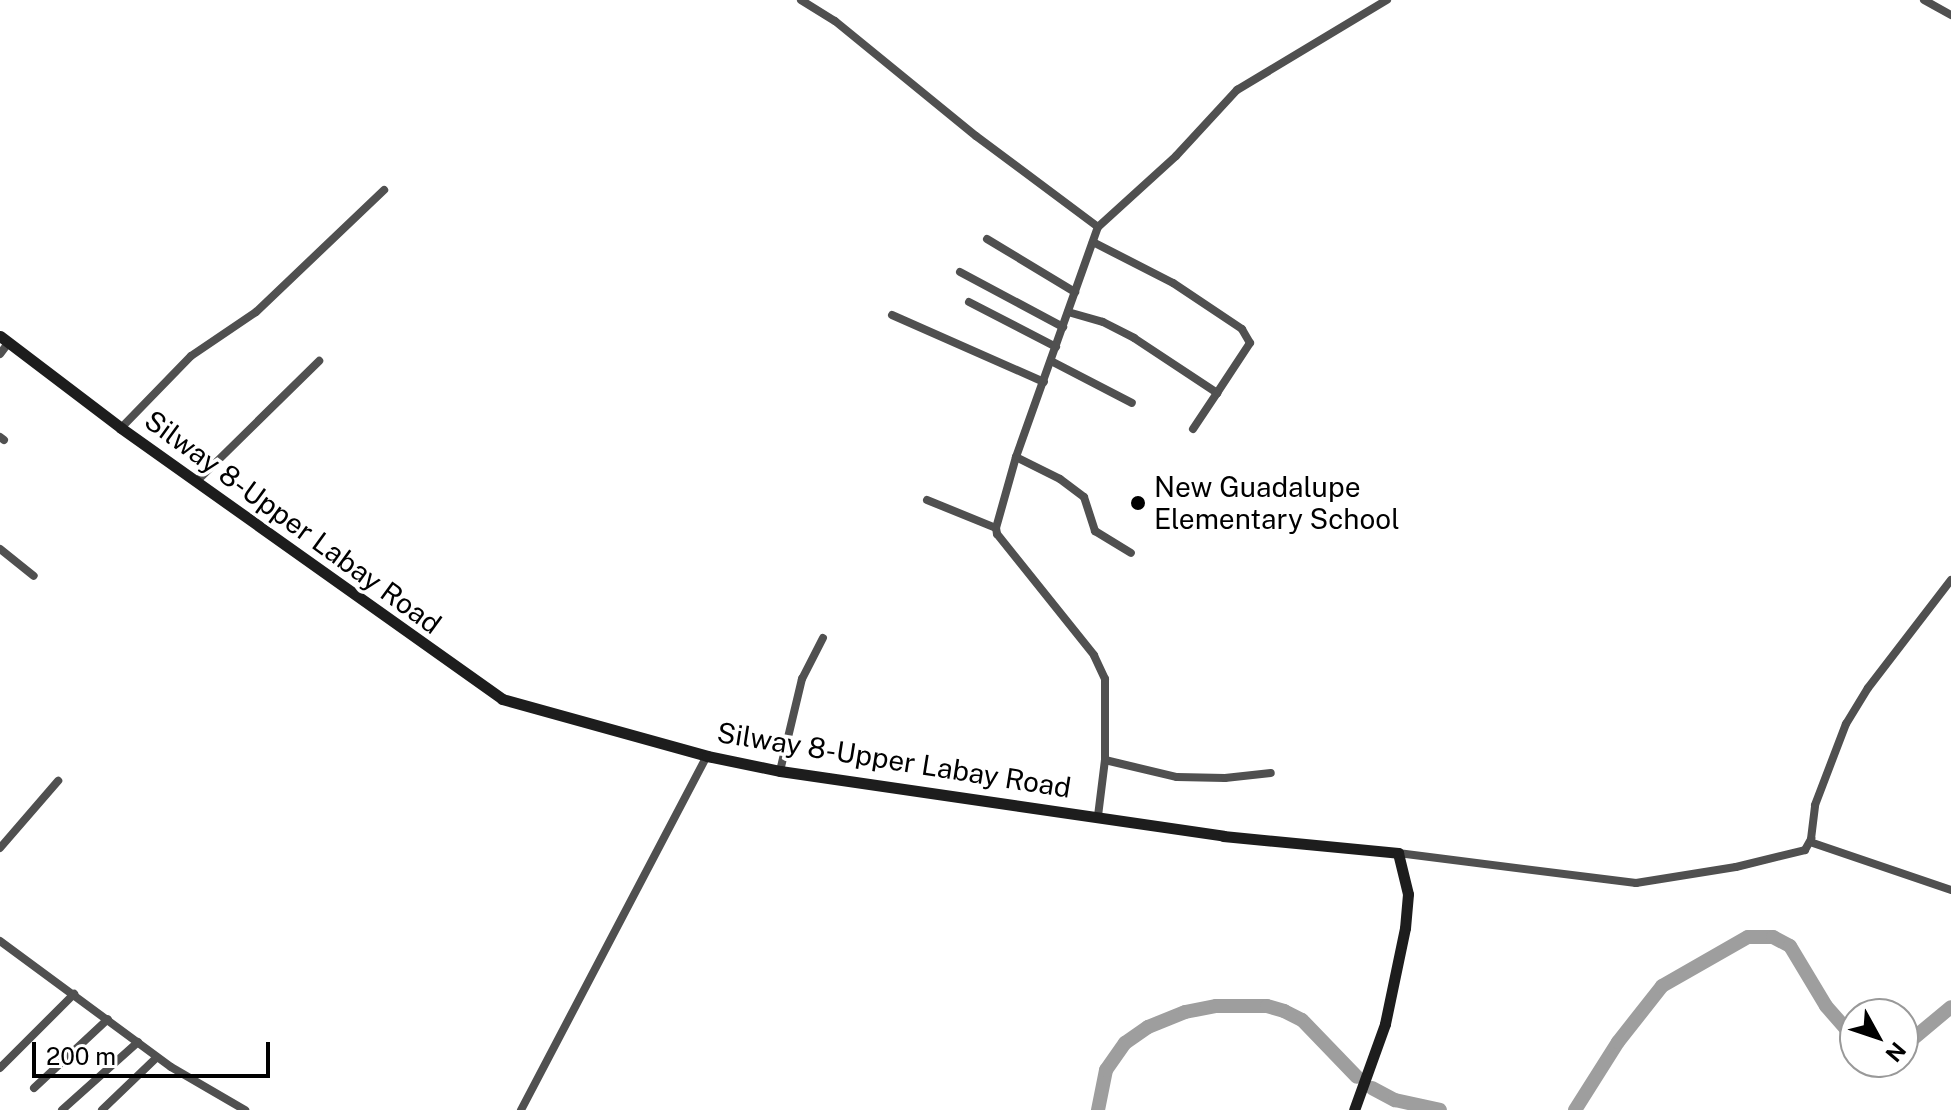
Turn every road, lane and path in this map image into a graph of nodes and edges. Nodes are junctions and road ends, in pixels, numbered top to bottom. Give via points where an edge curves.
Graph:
1 (801, 0) edge
2 (1387, 0) edge
3 (1924, 0) edge
4 (1951, 15) edge
5 (384, 190) dead end
6 (1098, 227) junction
7 (987, 239) dead end
8 (1093, 242) junction
9 (960, 272) dead end
10 (1075, 292) junction
11 (969, 302) dead end
12 (1068, 312) junction
13 (892, 315) dead end
14 (1063, 327) junction
15 (5, 339) edge
16 (1056, 347) junction
17 (0, 354) edge
18 (319, 361) dead end
19 (1051, 361) junction
20 (1044, 382) junction
21 (1217, 393) junction
22 (1132, 403) dead end
23 (121, 428) junction
24 (1193, 429) dead end
25 (1016, 457) junction
26 (198, 480) junction
27 (927, 500) dead end
28 (996, 528) junction
29 (0, 549) edge
30 (1131, 553) dead end
31 (34, 576) dead end
32 (1951, 580) edge
33 (823, 638) dead end
34 (707, 756) junction
35 (1105, 760) junction
36 (780, 771) junction
37 (1271, 773) dead end
38 (58, 781) dead end
39 (1098, 816) junction
40 (1810, 842) junction
41 (0, 848) edge
42 (1398, 853) junction
43 (1951, 890) edge
44 (0, 941) edge
45 (74, 994) junction
46 (108, 1019) junction
47 (138, 1042) junction
48 (157, 1057) junction
49 (0, 1068) edge
50 (34, 1088) dead end
51 (62, 1110) edge
52 (102, 1110) edge
53 (245, 1110) edge
54 (521, 1110) edge
55 (1354, 1110) edge

1 - 6 street
2 - 6 street via 1237,90 1176,156
3 - 4 street
5 - 23 street via 256,312 191,356
6 - 8 street
7 - 10 street
8 - 10 street
8 - 21 street via 1163,277 1249,336 1248,346
9 - 14 street
10 - 12 street
11 - 16 street
12 - 14 street
12 - 21 street via 1134,338
13 - 20 street
14 - 16 street
15 - 17 street
15 - 23 main road, Silway 8-Upper Labay Road
16 - 19 street
18 - 26 street
19 - 20 street
19 - 22 street
20 - 25 street
21 - 24 street
23 - 26 main road, Silway 8-Upper Labay Road
25 - 28 street
25 - 30 street via 1084,497 1095,531
26 - 34 main road, Silway 8-Upper Labay Road via 491,693
27 - 28 street
28 - 35 street via 1103,671
29 - 31 street
32 - 40 street via 1846,724 1815,805
33 - 36 street via 802,679
34 - 36 main road, Silway 8-Upper Labay Road
34 - 54 street
35 - 37 street via 1177,777
35 - 39 street
36 - 39 main road, Silway 8-Upper Labay Road
38 - 41 street
39 - 42 main road, Silway 8-Upper Labay Road via 1269,842
40 - 42 street via 1800,852 1636,883
40 - 43 street
42 - 55 main road via 1408,894 1403,943 1385,1024
44 - 45 street
45 - 46 street
45 - 49 street
46 - 47 street
46 - 50 street
47 - 48 street
47 - 51 street
48 - 52 street
48 - 53 street

